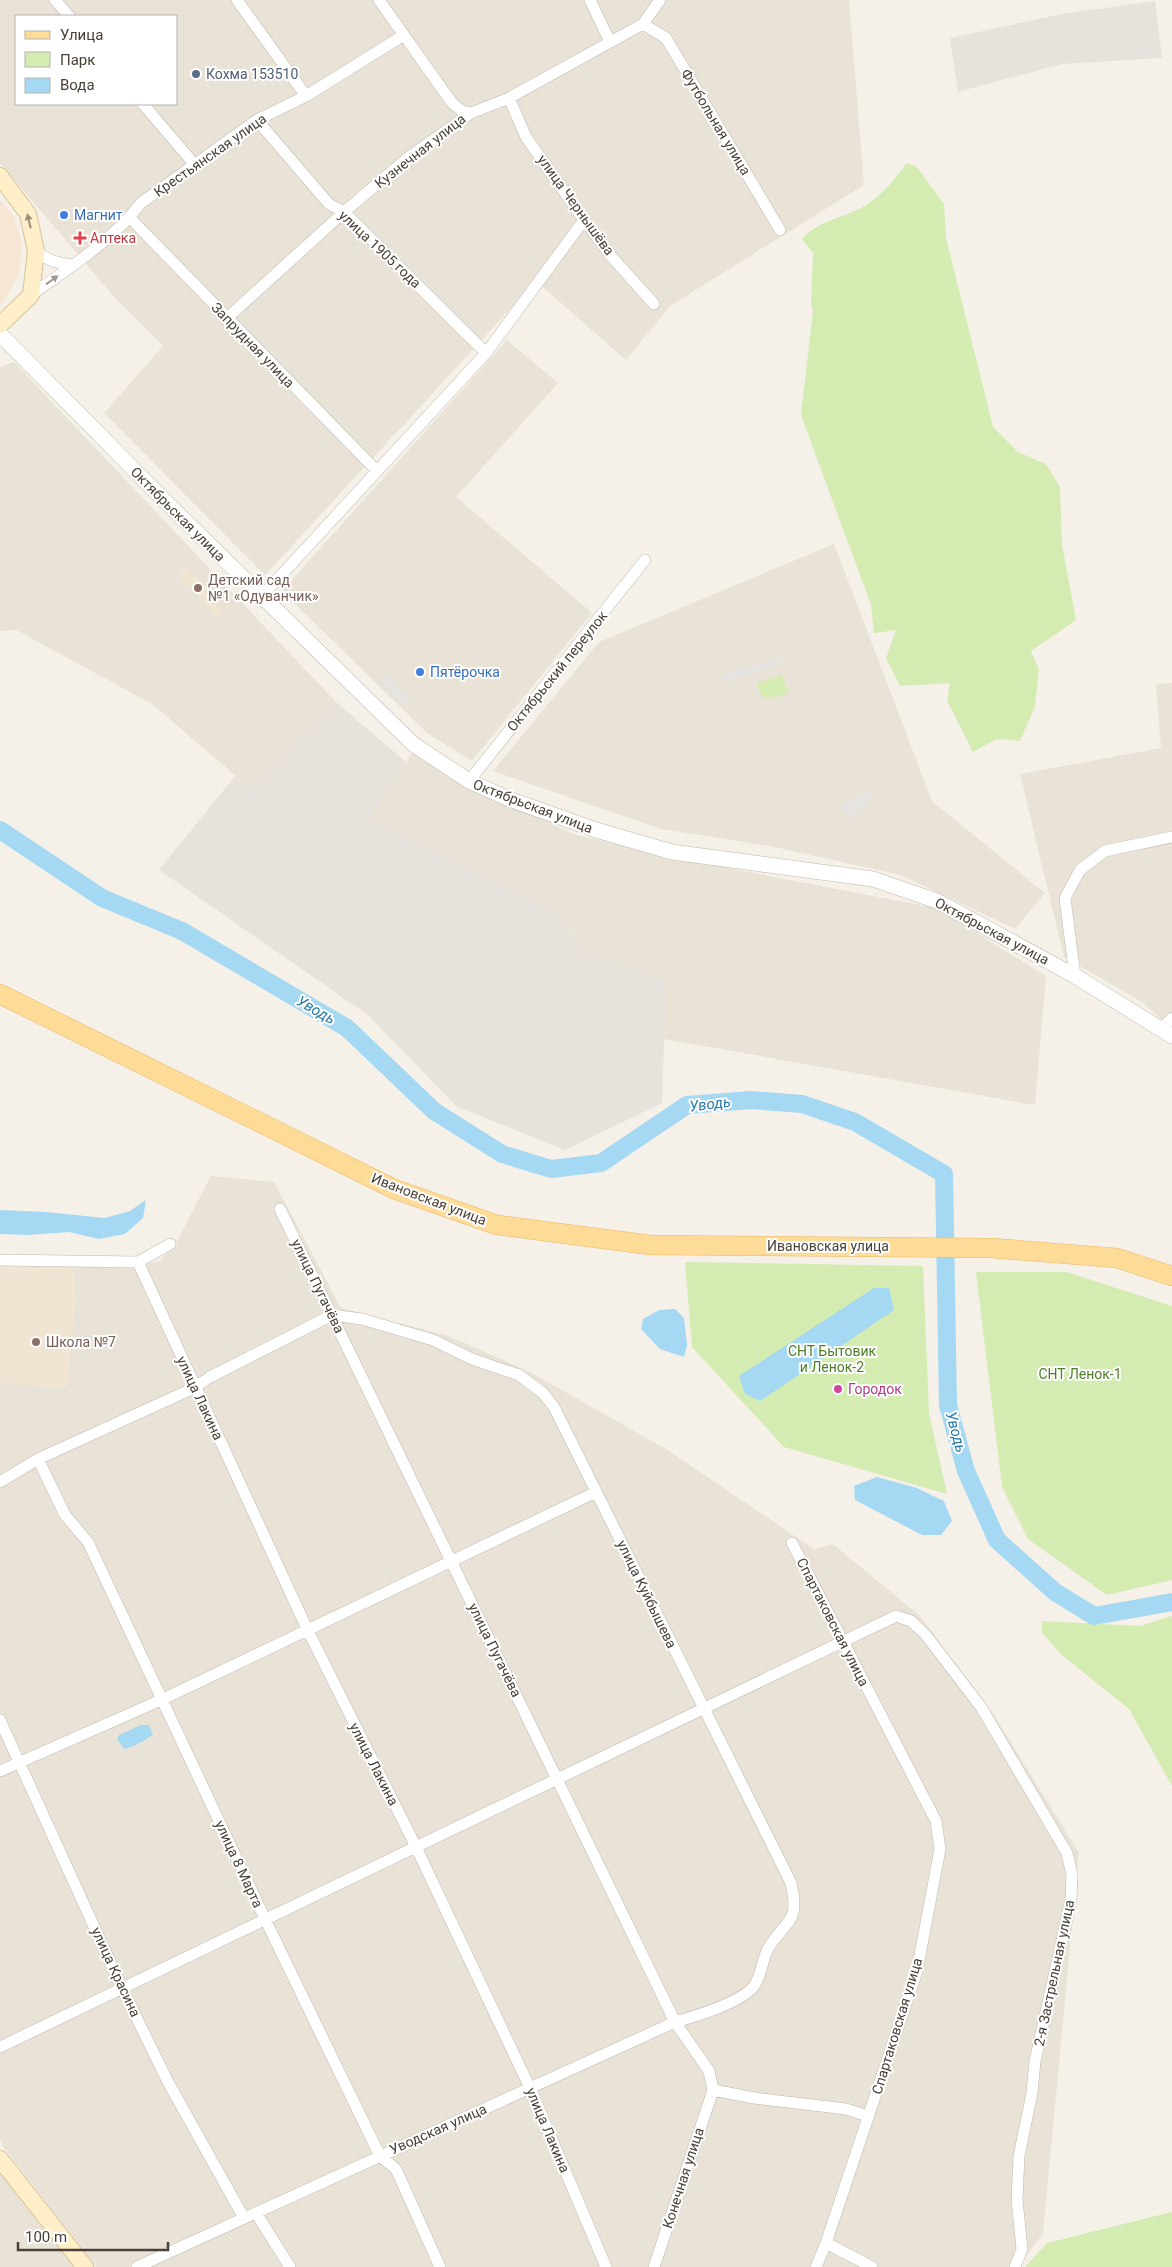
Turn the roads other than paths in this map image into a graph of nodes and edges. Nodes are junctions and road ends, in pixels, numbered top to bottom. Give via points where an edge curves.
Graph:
1 (56, 0) edge
2 (237, 0) edge
3 (379, 0) edge
4 (590, 0) edge
5 (660, 0) edge
6 (68, 15) edge
7 (642, 24) junction
8 (404, 35) junction
9 (610, 42) junction
10 (306, 96) junction
11 (510, 98) junction
12 (144, 105) edge
13 (471, 113) junction
14 (257, 120) junction
15 (194, 165) junction
16 (0, 176) edge
17 (344, 212) junction
18 (130, 218) junction
19 (584, 220) junction
20 (780, 230) dead end
21 (36, 251) junction
22 (73, 265) junction
23 (31, 295) junction
24 (654, 304) dead end
25 (226, 319) junction
26 (0, 325) edge
27 (0, 334) edge
28 (486, 353) junction
29 (377, 471) junction
30 (645, 560) dead end
31 (262, 596) junction
32 (469, 781) junction
33 (1172, 837) edge
34 (1075, 976) junction
35 (0, 994) edge
36 (1169, 1027) edge
37 (280, 1209) dead end
38 (170, 1244) dead end
39 (0, 1260) edge
40 (138, 1262) junction
41 (1172, 1276) edge
42 (332, 1314) junction
43 (194, 1388) junction
44 (38, 1459) junction
45 (0, 1482) edge
46 (596, 1492) junction
47 (792, 1543) dead end
48 (452, 1560) junction
49 (308, 1631) junction
50 (843, 1641) junction
51 (161, 1700) junction
52 (704, 1708) junction
53 (0, 1720) edge
54 (20, 1761) junction
55 (0, 1771) edge
56 (557, 1779) junction
57 (416, 1847) junction
58 (265, 1919) junction
59 (122, 1988) junction
60 (741, 1997) joint
61 (675, 2022) junction
62 (0, 2047) edge
63 (530, 2088) junction
64 (713, 2090) junction
65 (868, 2116) junction
66 (380, 2156) junction
67 (0, 2159) edge
68 (256, 2213) junction
69 (244, 2218) junction
70 (826, 2243) junction
71 (85, 2267) edge
72 (137, 2267) edge
73 (290, 2267) edge
74 (440, 2267) edge
75 (606, 2267) edge
76 (654, 2267) edge
77 (816, 2267) edge
78 (872, 2267) edge
79 (1015, 2267) edge

1 - 6 street
2 - 10 street
3 - 8 street
4 - 9 street
5 - 7 street, Кузнечная улица
7 - 9 street, Кузнечная улица
7 - 20 street, Футбольная улица via 666,38
8 - 10 street, Крестьянская улица
8 - 13 street via 452,103
9 - 11 street, Кузнечная улица
10 - 14 street, Крестьянская улица
11 - 13 street, Кузнечная улица
11 - 19 street, улица Чернышёва via 526,137
12 - 15 street
13 - 17 street, Кузнечная улица via 409,157
14 - 15 street, Крестьянская улица
14 - 17 street, улица 1905 года via 329,204
15 - 18 street, Крестьянская улица via 141,203
21 -> 16 main road via 28,214
17 - 25 street, Кузнечная улица
17 - 28 street, улица 1905 года
18 - 22 street, Крестьянская улица
18 - 25 street, Запрудная улица
19 - 24 street, улица Чернышёва
19 - 28 street
21 - 22 street via 44,259
21 - 23 main road
23 -> 22 street, Крестьянская улица
23 - 26 main road
25 - 29 street, Запрудная улица
27 - 31 street, Октябрьская улица
28 - 29 street
29 - 31 street
30 - 32 street, Октябрьский переулок
31 - 32 street, Октябрьская улица via 413,744
32 - 34 street, Октябрьская улица via 596,830 672,852 873,879 937,901
33 - 34 street via 1105,851 1080,870 1066,898
34 - 36 street, Октябрьская улица
35 - 41 main road, Ивановская улица via 394,1189 497,1225 650,1245 991,1248 1117,1258
37 - 42 street, улица Пугачёва
38 - 40 street
39 - 40 street
40 - 43 street, улица Лакина
42 - 43 street
42 - 46 street, улица Куйбышева via 362,1319 433,1340 472,1359 519,1375 543,1393 554,1407
42 - 48 street, улица Пугачёва
43 - 44 street
43 - 49 street, улица Лакина
44 - 45 street
44 - 51 street, улица 8 Марта via 65,1515 88,1542
46 - 48 street
46 - 52 street, улица Куйбышева
47 - 50 street, Спартаковская улица
48 - 49 street
48 - 56 street, улица Пугачёва
49 - 51 street
49 - 57 street, улица Лакина
50 - 52 street
50 - 65 street, Спартаковская улица via 936,1821 940,1849 917,1971
50 - 79 street, 2-я Застрельная улица via 896,1616 911,1621 925,1634 981,1708 1067,1853 1072,1875 1071,1900 1035,2061 1019,2156 1017,2200 1022,2249
51 - 54 street
51 - 58 street, улица 8 Марта
52 - 56 street
52 - 60 street, улица Куйбышева via 791,1883 796,1904 789,1924 768,1947 755,1985
53 - 54 street, улица Красина
54 - 55 street
54 - 59 street, улица Красина
56 - 57 street
56 - 61 street, улица Пугачёва
57 - 58 street
57 - 63 street, улица Лакина
58 - 59 street
58 - 66 street, улица 8 Марта
59 - 62 street
59 - 69 street, улица Красина via 168,2082
60 - 61 street, Уводская улица
61 - 63 street, Уводская улица
61 - 64 street, улица Пугачёва via 709,2071
63 - 66 street, Уводская улица
63 - 75 street, улица Лакина
64 - 65 street via 846,2109
64 - 76 street, Конечная улица
65 - 70 street, Спартаковская улица
66 - 68 street, Уводская улица
66 - 74 street, улица 8 Марта via 396,2169
67 - 71 main road
68 - 69 street, Уводская улица
68 - 73 street
69 - 72 street, Уводская улица
70 - 77 street, Спартаковская улица
70 - 78 street

